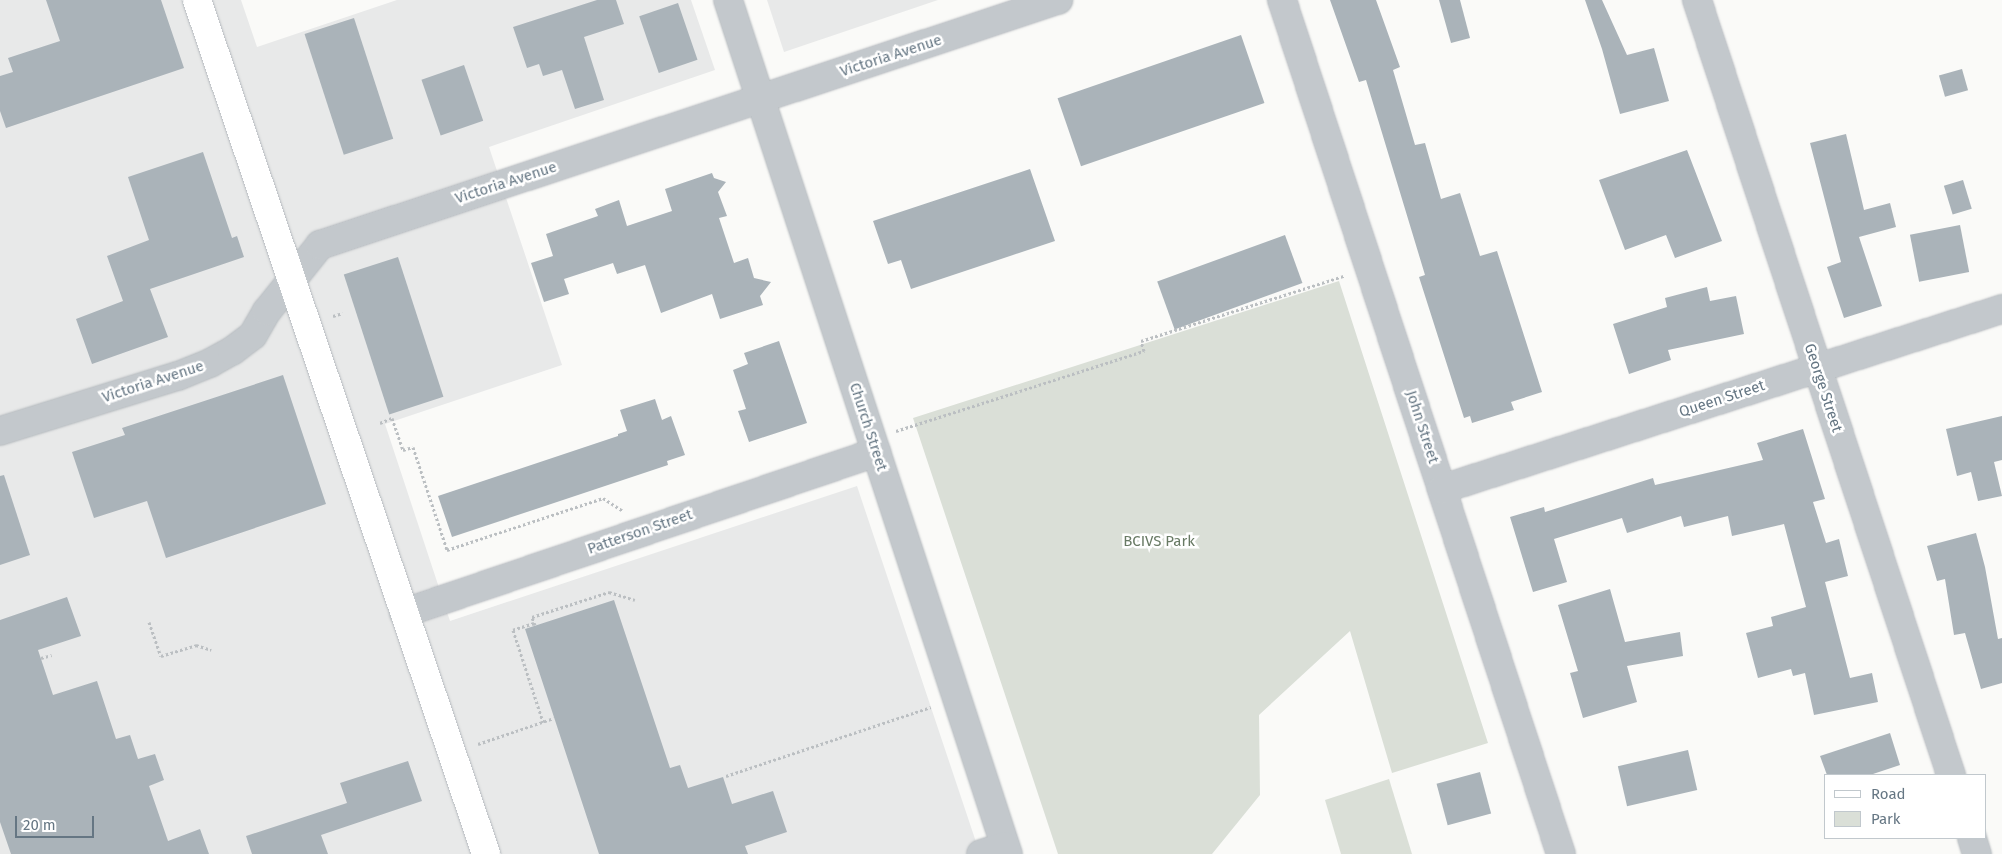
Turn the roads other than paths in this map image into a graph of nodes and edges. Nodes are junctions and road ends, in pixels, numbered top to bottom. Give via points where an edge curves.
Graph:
1 (197, 0) edge
2 (728, 0) edge
3 (1058, 0) edge
4 (1282, 0) edge
5 (1697, 0) edge
6 (761, 98) junction
7 (292, 279) junction
8 (2002, 309) edge
9 (1817, 369) junction
10 (0, 431) edge
11 (885, 442) junction
12 (1442, 489) junction
13 (404, 613) junction
14 (1951, 774) edge
15 (1972, 839) edge
16 (998, 851) edge
17 (486, 854) edge
18 (1561, 854) edge
19 (1977, 854) edge

1 - 7 main road
2 - 6 street, Church Street
3 - 6 street, Victoria Avenue
4 - 12 street, John Street
5 - 9 street, George Street
6 - 7 street, Victoria Avenue via 320,245
6 - 11 street, Church Street
7 - 10 street, Victoria Avenue via 251,337 210,364
7 - 13 main road
8 - 9 street, Queen Street
9 - 12 street, Queen Street
9 - 14 street, George Street
11 - 13 street, Patterson Street
11 - 16 street, Church Street
12 - 18 street, John Street
13 - 17 main road
15 - 19 street

